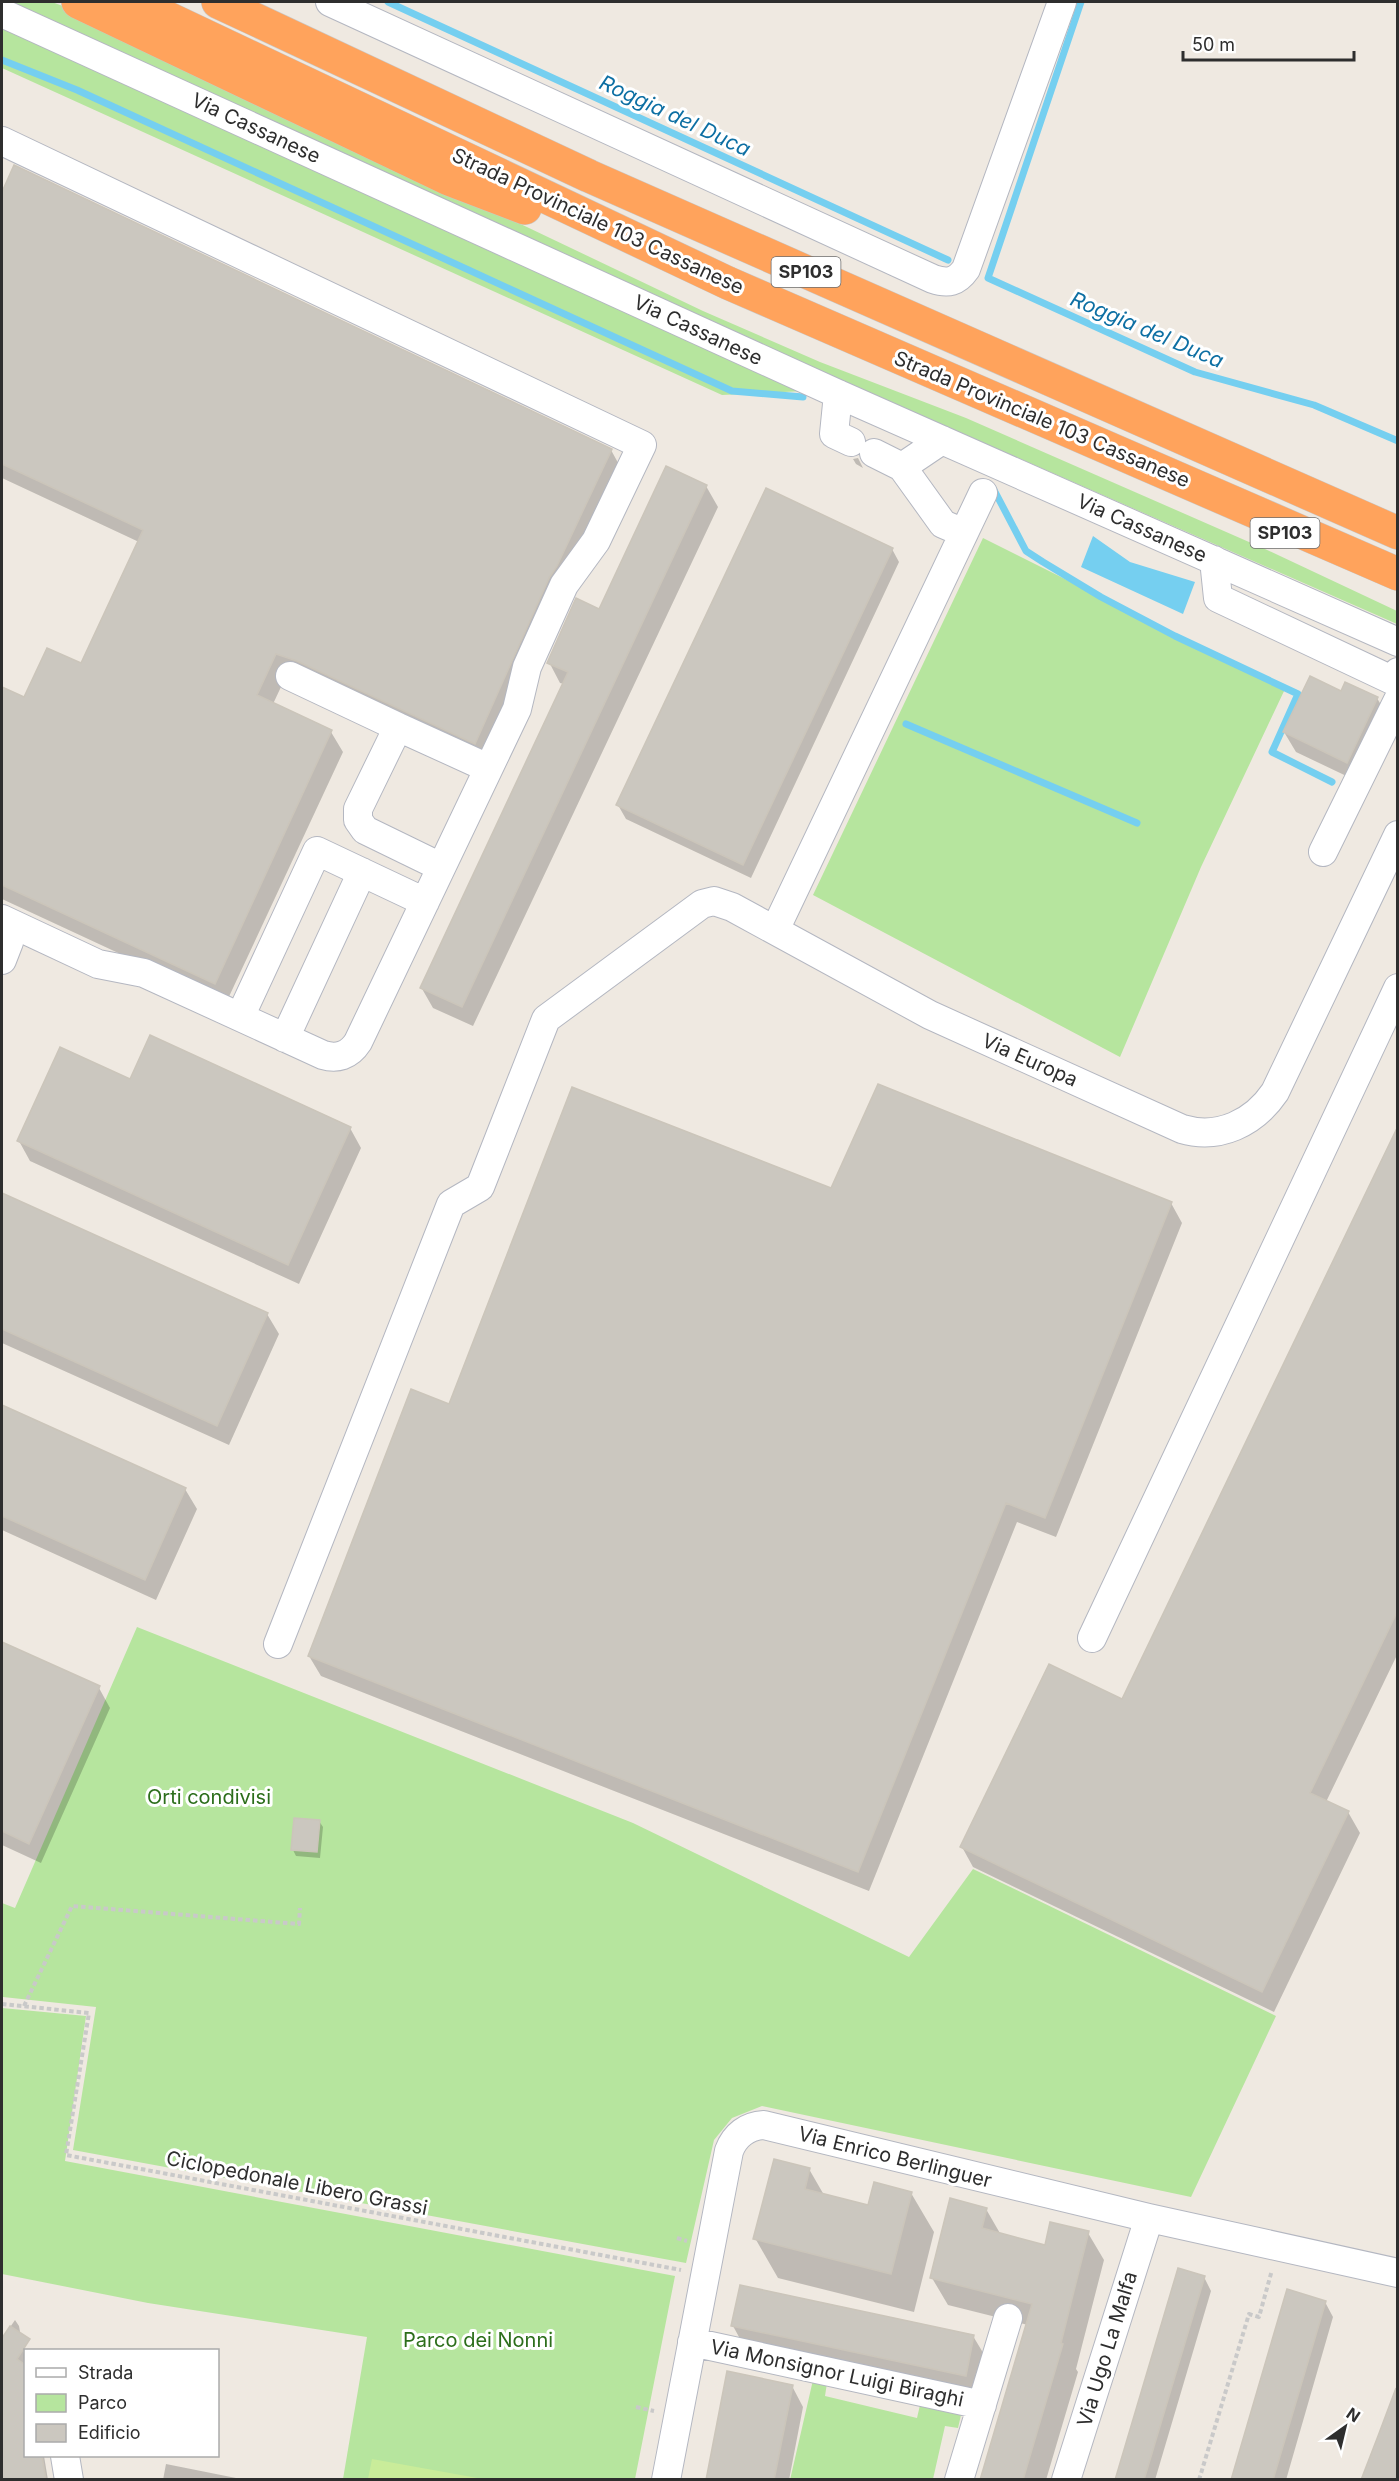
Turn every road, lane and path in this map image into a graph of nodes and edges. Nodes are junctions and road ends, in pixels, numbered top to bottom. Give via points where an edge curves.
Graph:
1 (78, 2) edge
2 (134, 2) edge
3 (218, 2) edge
4 (330, 2) edge
5 (1062, 2) edge
6 (2, 13) edge
7 (2, 141) edge
8 (728, 283) junction
9 (981, 349) junction
10 (838, 394) junction
11 (942, 440) junction
12 (902, 467) junction
13 (1173, 476) junction
14 (983, 493) dead end
15 (1398, 512) edge
16 (1398, 532) edge
17 (964, 533) junction
18 (1214, 560) junction
19 (1398, 574) edge
20 (1398, 590) edge
21 (1334, 613) junction
22 (1398, 642) edge
23 (1320, 646) junction
24 (1398, 672) edge
25 (290, 676) dead end
26 (1398, 700) edge
27 (398, 727) junction
28 (488, 768) junction
29 (1398, 835) edge
30 (1323, 852) dead end
31 (441, 867) junction
32 (362, 872) junction
33 (425, 902) junction
34 (774, 930) junction
35 (4, 940) edge
36 (1398, 988) edge
37 (240, 1017) junction
38 (285, 1038) junction
39 (1092, 1638) dead end
40 (278, 1644) dead end
41 (300, 1908) dead end
42 (2, 2004) edge
43 (24, 2007) junction
44 (1149, 2218) junction
45 (1279, 2246) junction
46 (1398, 2273) edge
47 (681, 2281) dead end
48 (1008, 2318) dead end
49 (692, 2342) junction
50 (982, 2405) junction
51 (636, 2408) dead end
52 (657, 2412) dead end
53 (65, 2457) edge
54 (69, 2480) edge
55 (666, 2480) edge
56 (959, 2480) edge
57 (1066, 2480) edge
58 (1199, 2480) edge

1 - 8 highway, SP103 via 449,179
2 - 8 highway, Strada Provinciale 103 Cassanese / SP103
3 - 9 highway, Strada Provinciale 103 Cassanese / SP103 via 589,176
4 - 5 street via 946,282 959,278 966,269
6 - 10 street, Via Cassanese
7 - 28 street via 642,445 596,541 564,585 527,667 517,709
8 - 13 highway, Strada Provinciale 103 Cassanese / SP103
9 - 15 highway, SP103 via 1169,411
9 - 16 highway, Strada Provinciale 103 Cassanese / SP103
10 - 11 street, Via Cassanese
10 - 12 street via 834,434
11 - 12 street
11 - 18 street, Via Cassanese
12 - 17 street via 943,524
13 - 19 highway, Strada Provinciale 103 Cassanese / SP103
13 - 20 highway, SP103
14 - 17 street
17 - 34 street
18 - 21 street, Via Cassanese
18 - 23 street via 1218,598
21 - 22 street, Via Cassanese
21 - 23 street
23 - 24 street via 1394,681
25 - 27 street
26 - 30 street
27 - 28 street
27 - 31 street via 358,809 358,820 365,830
28 - 31 street
29 - 34 street, Via Europa via 1275,1092 1249,1120 1213,1132 1182,1129 930,1015
31 - 33 street
32 - 33 street
32 - 37 street via 317,851
32 - 38 street
33 - 38 street via 352,1050 332,1057
34 - 40 street, Via Europa via 720,902 702,904 546,1019 480,1187 452,1204
35 - 37 street via 144,973
36 - 39 street
37 - 38 street
41 - 43 path via 299,1924 72,1906
42 - 43 path, Ciclopedonale Libero Grassi
43 - 47 path, Ciclopedonale Libero Grassi via 89,2013 66,2155 682,2270
44 - 45 street, Via Enrico Berlinguer
44 - 49 street, Via Enrico Berlinguer via 760,2126 740,2134 730,2147
44 - 57 street, Via Ugo La Malfa
45 - 46 street, Via Enrico Berlinguer
45 - 58 path via 1259,2317 1250,2314
48 - 50 street
49 - 50 street, Via Monsignor Luigi Biraghi
49 - 55 street, Via Enrico Berlinguer
50 - 56 street
51 - 52 path
53 - 54 street

